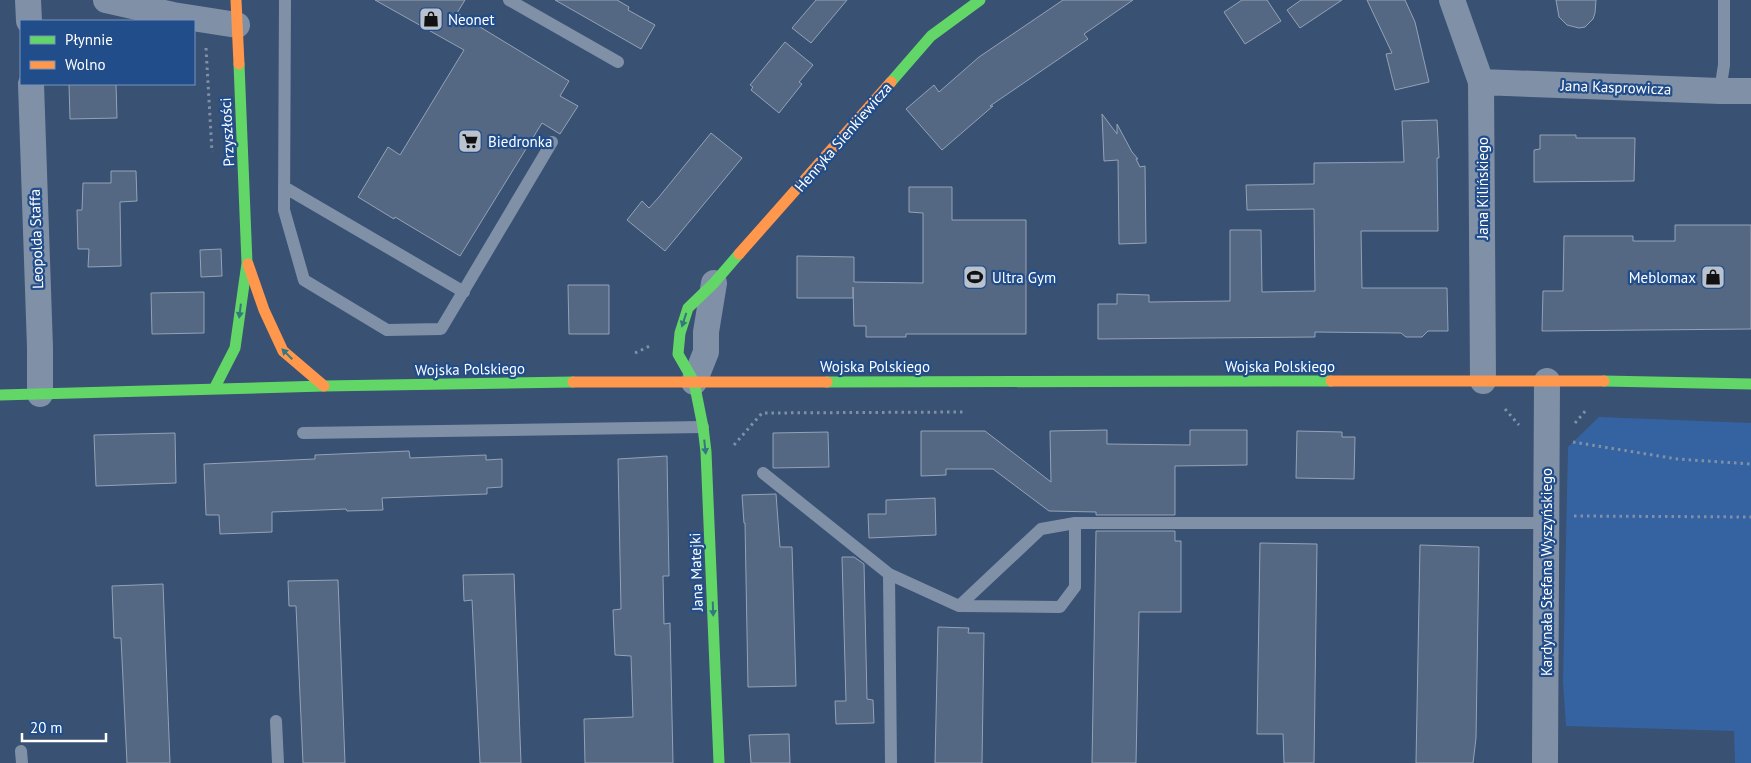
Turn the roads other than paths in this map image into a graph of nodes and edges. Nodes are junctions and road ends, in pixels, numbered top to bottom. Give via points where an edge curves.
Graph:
1 (28, 0) edge
2 (106, 0) edge
3 (286, 0) edge
4 (509, 0) edge
5 (980, 0) edge
6 (1452, 0) edge
7 (1724, 0) edge
8 (236, 13) edge
9 (29, 20) edge
10 (618, 62) dead end
11 (1481, 82) junction
12 (31, 85) edge
13 (1751, 90) edge
14 (1720, 91) junction
15 (552, 142) dead end
16 (284, 187) junction
17 (247, 263) junction
18 (714, 283) junction
19 (464, 292) junction
20 (1483, 381) junction
21 (1547, 381) junction
22 (694, 382) junction
23 (1751, 384) edge
24 (324, 386) junction
25 (214, 389) junction
26 (40, 394) junction
27 (0, 395) edge
28 (703, 427) junction
29 (303, 432) dead end
30 (763, 473) dead end
31 (1074, 523) junction
32 (1546, 523) junction
33 (890, 574) junction
34 (959, 606) junction
35 (276, 721) dead end
36 (278, 763) edge
37 (719, 763) edge
38 (891, 763) edge
39 (1545, 763) edge

1 - 9 street
2 - 8 street via 173,15
3 - 16 lane
4 - 10 lane
5 - 18 street, Henryka Sienkiewicza via 931,36
6 - 11 street, Jana Kilińskiego
7 - 14 lane via 1724,65
8 - 17 street, Przyszłości
11 - 14 street, Jana Kasprowicza
11 - 20 street, Jana Kilińskiego
12 - 26 street, Leopolda Staffa
13 - 14 street, Jana Kasprowicza
15 - 19 lane
16 - 19 lane
16 - 19 lane via 284,210 304,280 387,330 441,329
24 -> 17 street, Przyszłości via 283,351
17 -> 25 street, Przyszłości via 235,348
18 - 22 street via 706,352
18 -> 22 street, Henryka Sienkiewicza via 688,308 680,333 678,354
20 - 21 street, Wojska Polskiego
20 - 22 street, Wojska Polskiego
21 - 23 street, Wojska Polskiego
21 - 32 street, Kardynała Stefana Wyszyńskiego
22 - 24 street, Wojska Polskiego
22 - 28 street, Jana Matejki
24 - 25 street, Wojska Polskiego
25 - 26 street, Wojska Polskiego
26 - 27 street, Wojska Polskiego
28 - 29 lane
28 -> 37 street, Jana Matejki
30 - 33 lane
31 - 32 lane
31 - 34 lane via 1041,529
31 - 34 lane via 1075,587 1060,607
32 - 39 street, Kardynała Stefana Wyszyńskiego
33 - 34 lane
33 - 38 lane
35 - 36 lane

